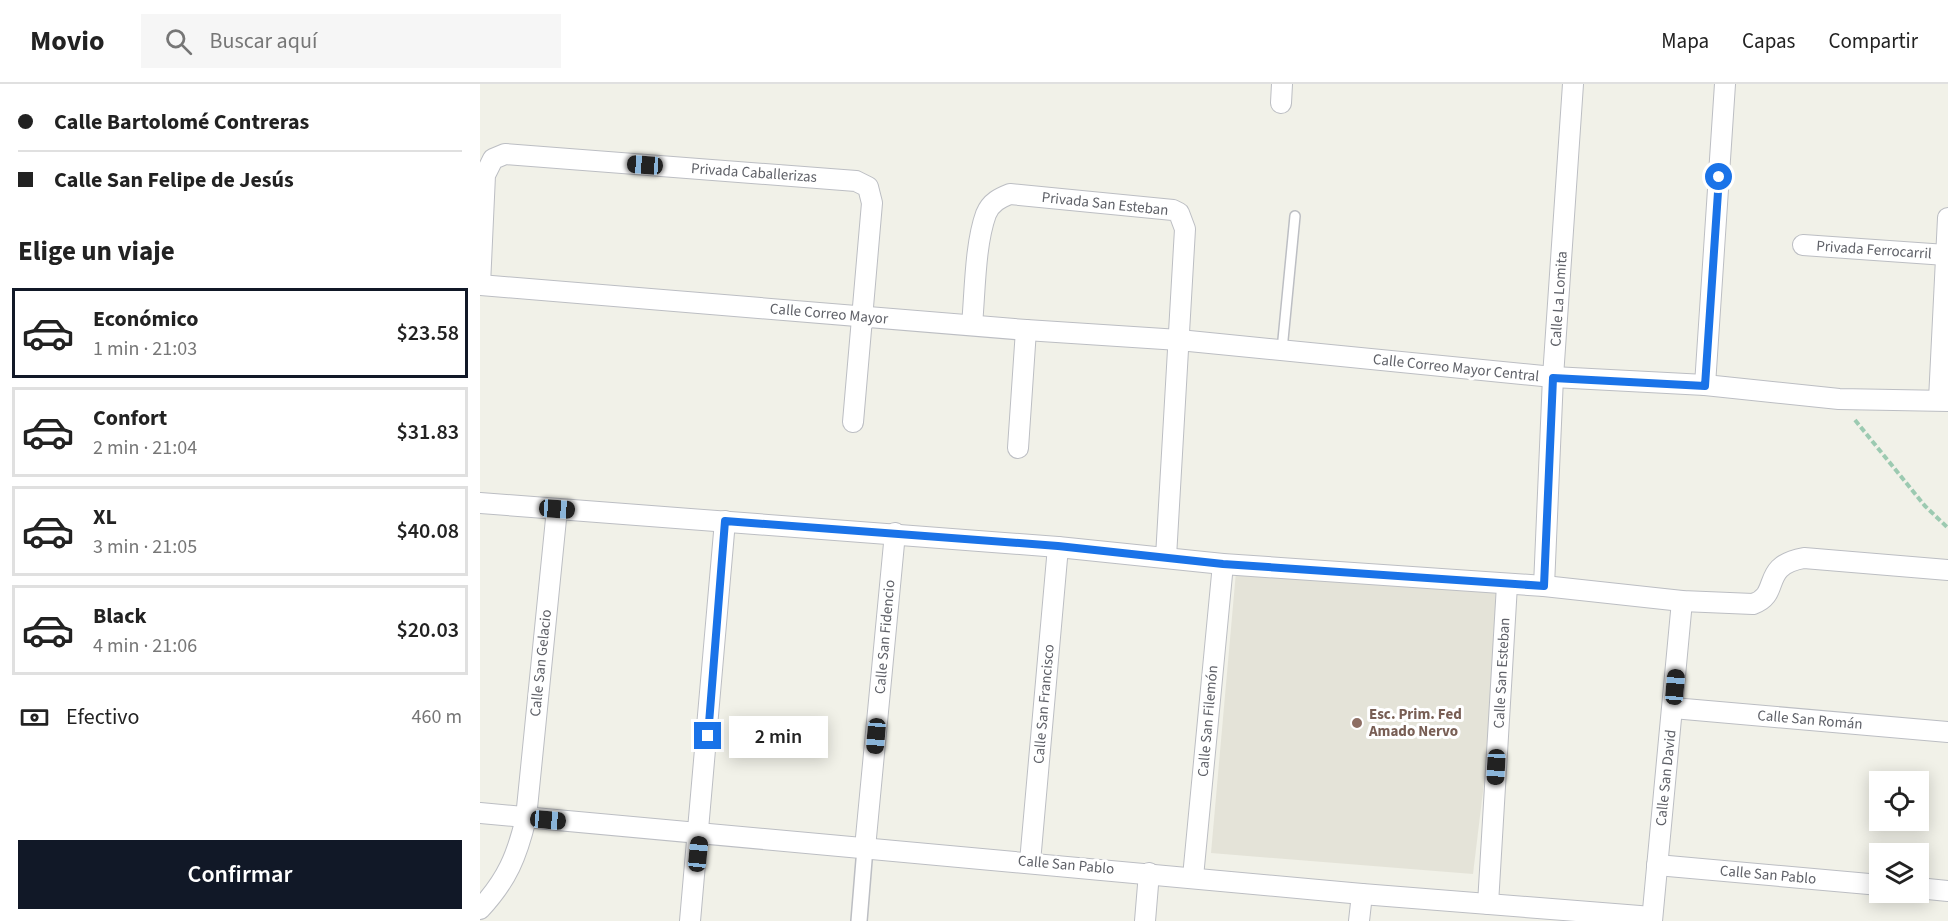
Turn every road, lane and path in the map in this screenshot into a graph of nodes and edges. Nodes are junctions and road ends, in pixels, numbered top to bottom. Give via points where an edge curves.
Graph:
1 (1574, 84) edge
2 (1725, 84) edge
3 (1295, 216) dead end
4 (1948, 218) edge
5 (1803, 245) dead end
6 (1946, 255) junction
7 (480, 285) edge
8 (862, 316) junction
9 (972, 325) junction
10 (1026, 330) junction
11 (1179, 340) junction
12 (1282, 350) junction
13 (1553, 378) junction
14 (1705, 386) junction
15 (1839, 399) junction
16 (1943, 401) edge
17 (853, 422) dead end
18 (1018, 448) dead end
19 (480, 503) edge
20 (557, 509) junction
21 (725, 521) junction
22 (1948, 528) edge
23 (895, 533) junction
24 (1058, 546) junction
25 (1166, 557) junction
26 (1223, 564) junction
27 (1948, 570) edge
28 (1507, 585) junction
29 (1544, 586) junction
30 (1682, 601) junction
31 (1673, 708) junction
32 (1948, 732) edge
33 (480, 813) edge
34 (526, 818) junction
35 (700, 832) junction
36 (866, 848) junction
37 (1030, 862) junction
38 (1657, 865) junction
39 (1149, 873) junction
40 (1193, 877) junction
41 (1869, 884) edge
42 (1929, 889) edge
43 (1948, 891) edge
44 (1362, 894) junction
45 (1488, 904) junction
46 (480, 909) edge
47 (1652, 919) edge
48 (690, 921) edge
49 (859, 921) edge
50 (1145, 921) edge
51 (1359, 921) edge

1 - 13 street, Calle La Lomita
2 - 14 street
3 - 12 lane
4 - 6 street
5 - 6 street, Privada Ferrocarril
6 - 16 street
7 - 8 street, Calle Correo Mayor
7 - 8 street, Privada Caballerizas via 485,175 494,159 505,154 856,181 868,187 872,203
8 - 9 street, Calle Correo Mayor
8 - 17 street, Privada Caballerizas
9 - 10 street, Calle Correo Mayor
9 - 11 street, Privada San Esteban via 986,213 997,199 1010,194 1179,213 1185,229
10 - 11 street, Calle Correo Mayor
10 - 18 street
11 - 12 street, Calle Correo Mayor Central
11 - 25 street
12 - 13 street, Calle Correo Mayor Central
13 - 14 street, Calle Correo Mayor Central
13 - 29 street, Calle La Lomita
14 - 15 street, Calle Correo Mayor Central
15 - 16 street, Calle Correo Mayor Central
15 - 22 path via 1924,506
19 - 20 street
20 - 21 street
20 - 34 street, Calle San Gelacio
21 - 23 street
21 - 35 street
23 - 24 street
23 - 36 street, Calle San Fidencio
24 - 25 street
24 - 37 street, Calle San Francisco
25 - 26 street
26 - 28 street
26 - 40 street, Calle San Filemón
27 - 30 street via 1804,558 1786,561 1766,596 1753,604
28 - 29 street
28 - 45 street, Calle San Esteban
29 - 30 street
30 - 31 street, Calle San David
31 - 32 street, Calle San Román
31 - 38 street, Calle San David
33 - 34 street, Calle San Pablo
34 - 35 street, Calle San Pablo
34 - 46 street, Calle San Gelacio via 516,857 497,891
35 - 36 street, Calle San Pablo
35 - 48 street
36 - 37 street, Calle San Pablo
36 - 49 street
37 - 39 street, Calle San Pablo
38 - 41 street, Calle San Pablo
38 - 47 street, Calle San David
39 - 40 street, Calle San Pablo
39 - 50 street
40 - 44 street, Calle San Pablo
42 - 43 street
44 - 45 street, Calle San Pablo
44 - 51 street
45 - 47 street, Calle San Pablo

